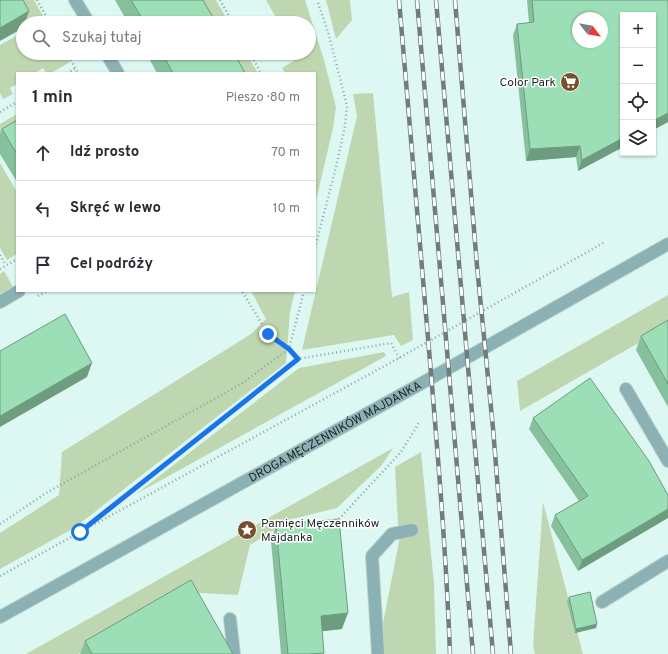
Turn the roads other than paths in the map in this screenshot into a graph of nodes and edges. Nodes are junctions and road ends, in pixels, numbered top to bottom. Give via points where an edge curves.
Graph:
1 (75, 0) edge
2 (85, 16) edge
3 (110, 60) edge
4 (117, 72) edge
5 (668, 244) edge
6 (17, 292) edge
7 (0, 302) edge
8 (626, 390) dead end
9 (668, 461) edge
10 (412, 530) dead end
11 (668, 561) edge
12 (602, 602) dead end
13 (0, 617) edge
14 (230, 619) dead end
15 (234, 654) edge
16 (378, 654) edge

1 - 2 street
3 - 4 street
5 - 13 street, DROGA MĘCZENNIKÓW MAJDANKA
6 - 7 street
8 - 9 street
10 - 16 street via 392,534 372,556
11 - 12 street
14 - 15 street

